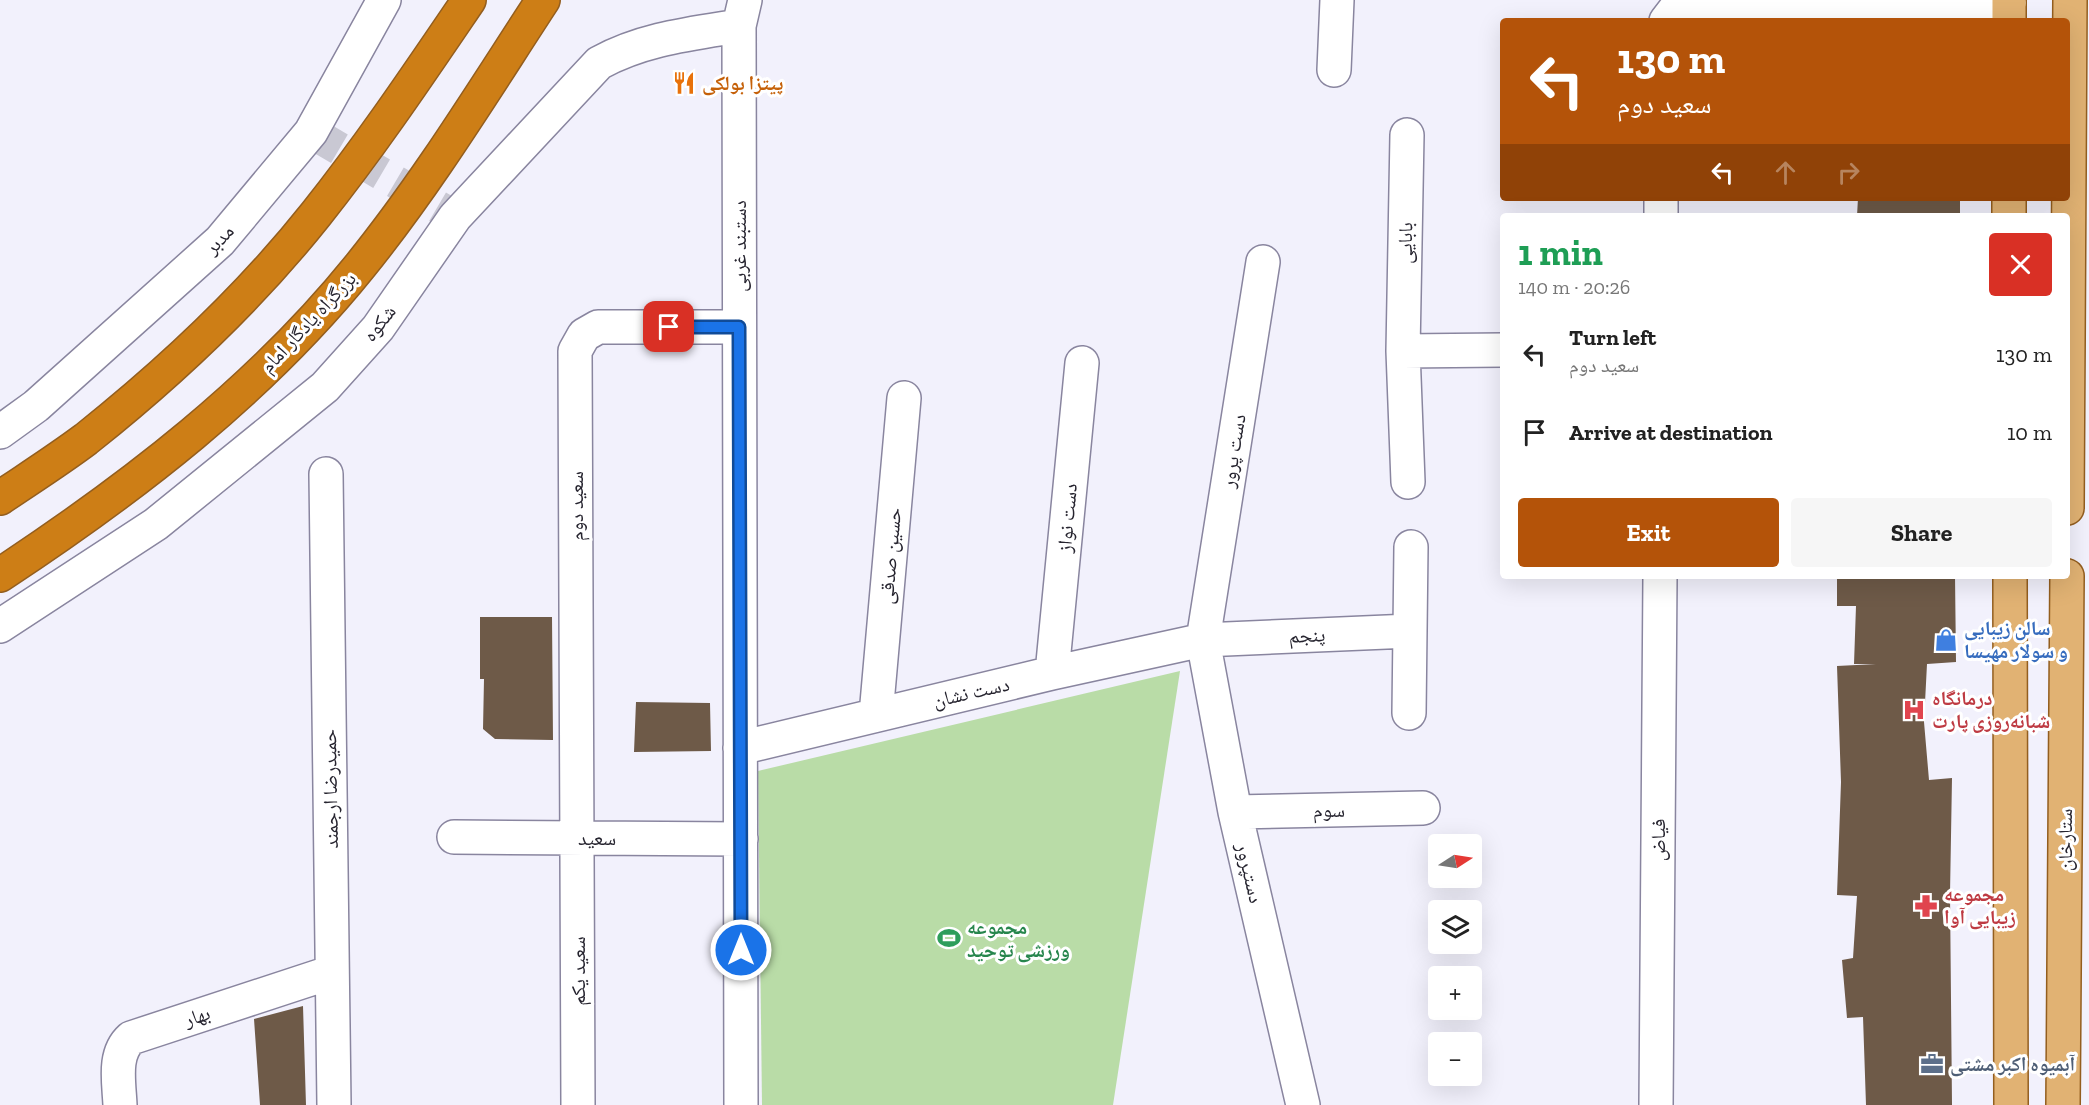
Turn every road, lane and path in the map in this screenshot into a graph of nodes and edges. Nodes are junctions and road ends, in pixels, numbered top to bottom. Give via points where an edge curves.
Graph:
1 (384, 0) edge
2 (469, 0) edge
3 (543, 0) edge
4 (1337, 0) edge
5 (2070, 0) edge
6 (2009, 8) edge
7 (742, 13) edge
8 (1668, 18) edge
9 (2070, 18) edge
10 (1334, 70) dead end
11 (1407, 135) dead end
12 (1263, 262) dead end
13 (739, 327) junction
14 (1500, 350) edge
15 (1403, 351) junction
16 (1082, 363) dead end
17 (904, 398) dead end
18 (0, 432) edge
19 (326, 474) dead end
20 (1408, 482) dead end
21 (0, 498) edge
22 (1411, 547) dead end
23 (0, 575) edge
24 (1660, 579) edge
25 (2010, 579) edge
26 (2067, 579) edge
27 (0, 626) edge
28 (1410, 631) junction
29 (1203, 640) junction
30 (1052, 673) junction
31 (1409, 712) dead end
32 (876, 714) junction
33 (740, 748) junction
34 (1424, 808) dead end
35 (1236, 812) junction
36 (454, 837) dead end
37 (577, 838) junction
38 (741, 838) junction
39 (332, 972) junction
40 (1291, 1052) junction
41 (120, 1105) edge
42 (334, 1105) edge
43 (578, 1105) edge
44 (741, 1105) edge
45 (1283, 1105) edge
46 (1303, 1105) edge
47 (1656, 1105) edge
48 (2011, 1105) edge
49 (2063, 1105) edge

1 - 18 street, مدبر via 311,132 220,241 36,406
2 - 21 highway via 315,215 249,290 158,378 85,440
3 - 23 highway, بزرگراه یادگار امام via 423,183 360,266 303,329 244,389 165,458
4 - 10 street
5 - 9 main road
6 - 8 street via 1690,6 1676,8
7 - 13 street, دستبند غربی
7 - 27 street, شکوه via 625,49 599,63 455,217 378,328 326,387 156,524
11 - 15 street, بابایی
12 - 29 street, دست پرور
13 - 33 street, دستبند غربی
13 - 37 street, سعید دوم via 598,327 584,335 575,351
14 - 15 street
15 - 20 street, بابایی
16 - 30 street, دست نواز
17 - 32 street, حسین صدقی
19 - 39 street, حمیدرضا ارجمند
22 - 28 street
24 - 47 street, فیاض
25 - 48 main road
26 - 49 main road, ستارخان
28 - 29 street, پنجم
28 - 31 street
29 - 30 street, دست نشان
29 - 35 street, دستپرور
30 - 32 street, دست نشان
32 - 33 street, دست نشان
33 - 38 street, دستبند غربی
34 - 35 street, سوم
35 - 40 street, دستپرور
36 - 37 street, سعید
37 - 38 street, سعید
37 - 43 street, سعید یکم
38 - 44 street, دستبند غربی
39 - 41 street, بهار via 131,1038 122,1046 119,1061
39 - 42 street, حمیدرضا ارجمند
40 - 45 street
40 - 46 street, دستپرور

